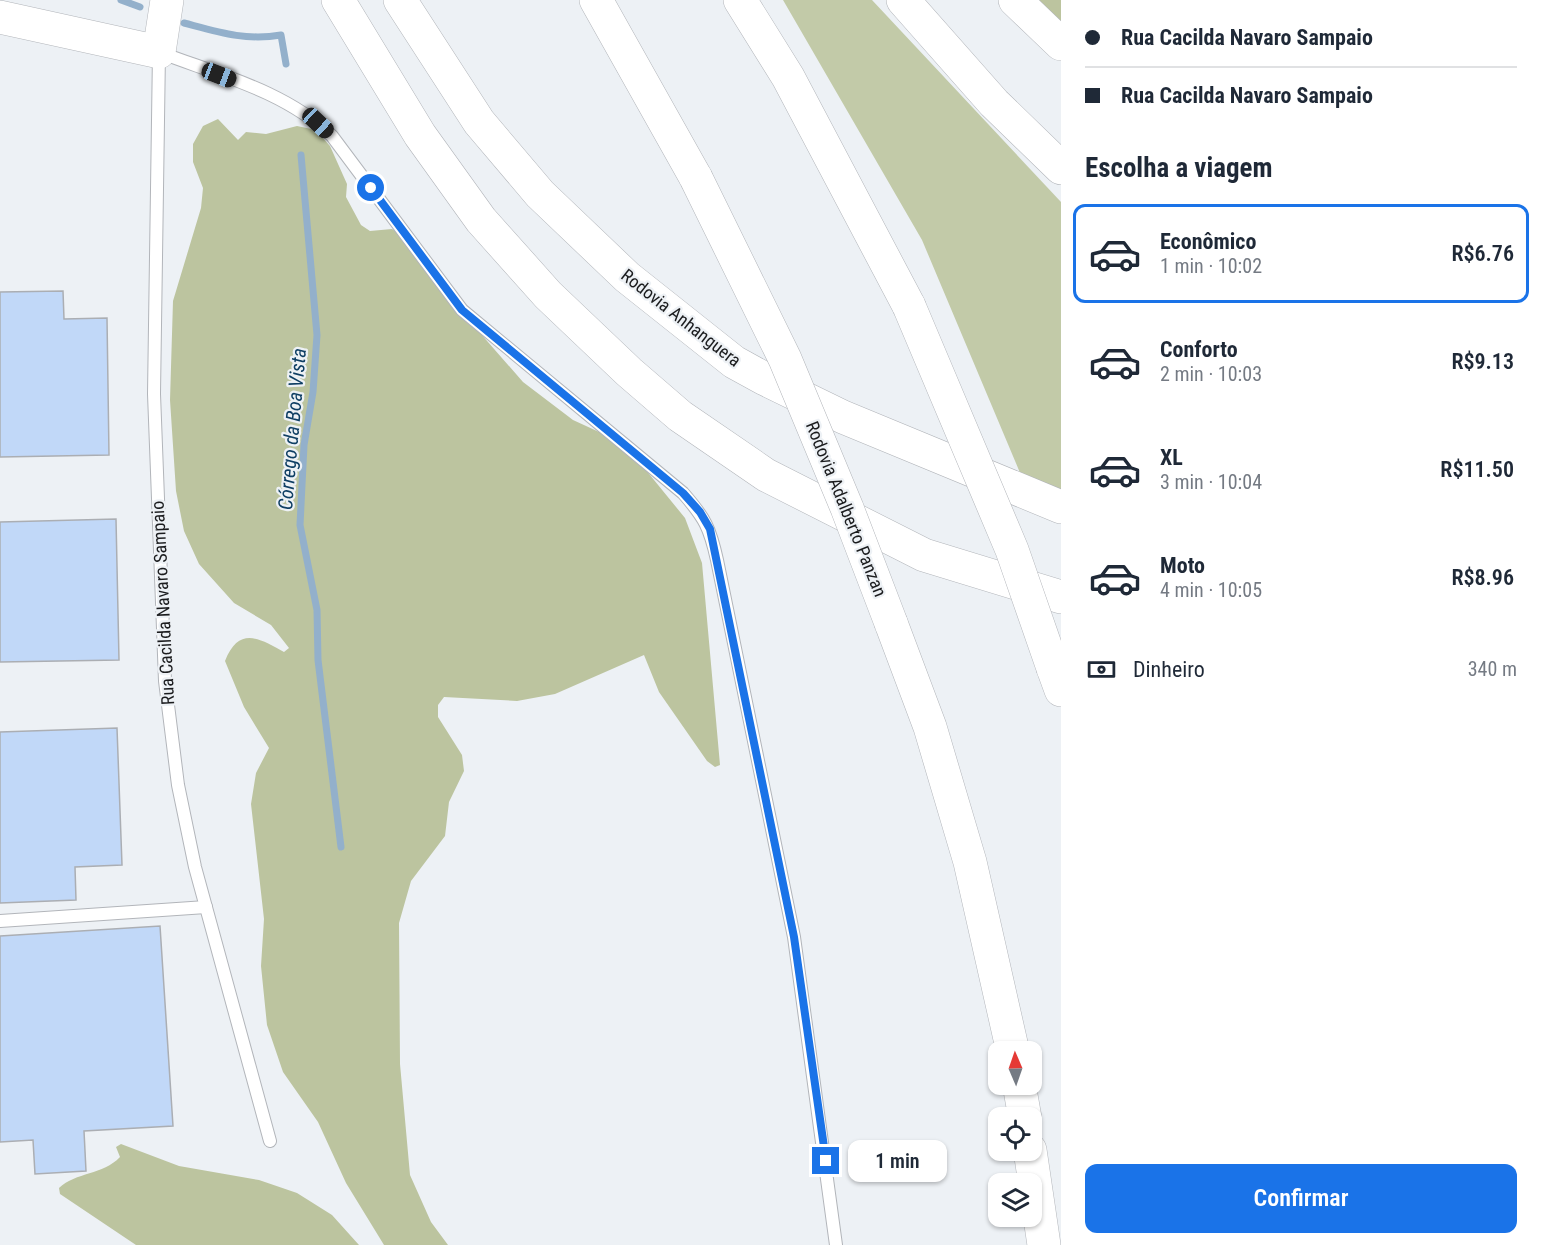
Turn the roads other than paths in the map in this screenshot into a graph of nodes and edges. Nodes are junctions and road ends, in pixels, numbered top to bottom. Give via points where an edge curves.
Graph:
1 (167, 0) edge
2 (338, 0) edge
3 (400, 0) edge
4 (596, 0) edge
5 (740, 0) edge
6 (903, 0) edge
7 (1015, 0) edge
8 (0, 17) edge
9 (1061, 44) edge
10 (159, 52) junction
11 (994, 103) junction
12 (1061, 159) edge
13 (1061, 168) edge
14 (1061, 507) edge
15 (1061, 597) edge
16 (1057, 679) edge
17 (206, 907) junction
18 (0, 921) edge
19 (1011, 1041) edge
20 (270, 1141) dead end
21 (1032, 1161) edge
22 (836, 1245) edge
23 (1044, 1245) edge

1 - 10 main road, Rua Cacilda Navaro Sampaio
2 - 15 main road via 420,135 481,220 548,295 680,416 766,475 924,555
3 - 14 main road, Rodovia Anhanguera via 479,122 540,194 627,277 734,362 843,417
4 - 19 main road, Rodovia Adalberto Panzan, bridge via 696,178 785,359 847,508 930,727 970,862
5 - 16 main road, bridge via 788,77 909,306 1012,550
6 - 11 main road
7 - 9 main road
8 - 10 main road
10 - 17 lane, Rua Cacilda Navaro Sampaio via 154,394 165,681 178,785
10 - 22 lane via 278,97 318,123 332,136 462,310 683,493 710,529 794,937
11 - 12 main road
11 - 13 main road
17 - 18 lane
17 - 20 lane, Rua Cacilda Navaro Sampaio
21 - 23 main road

